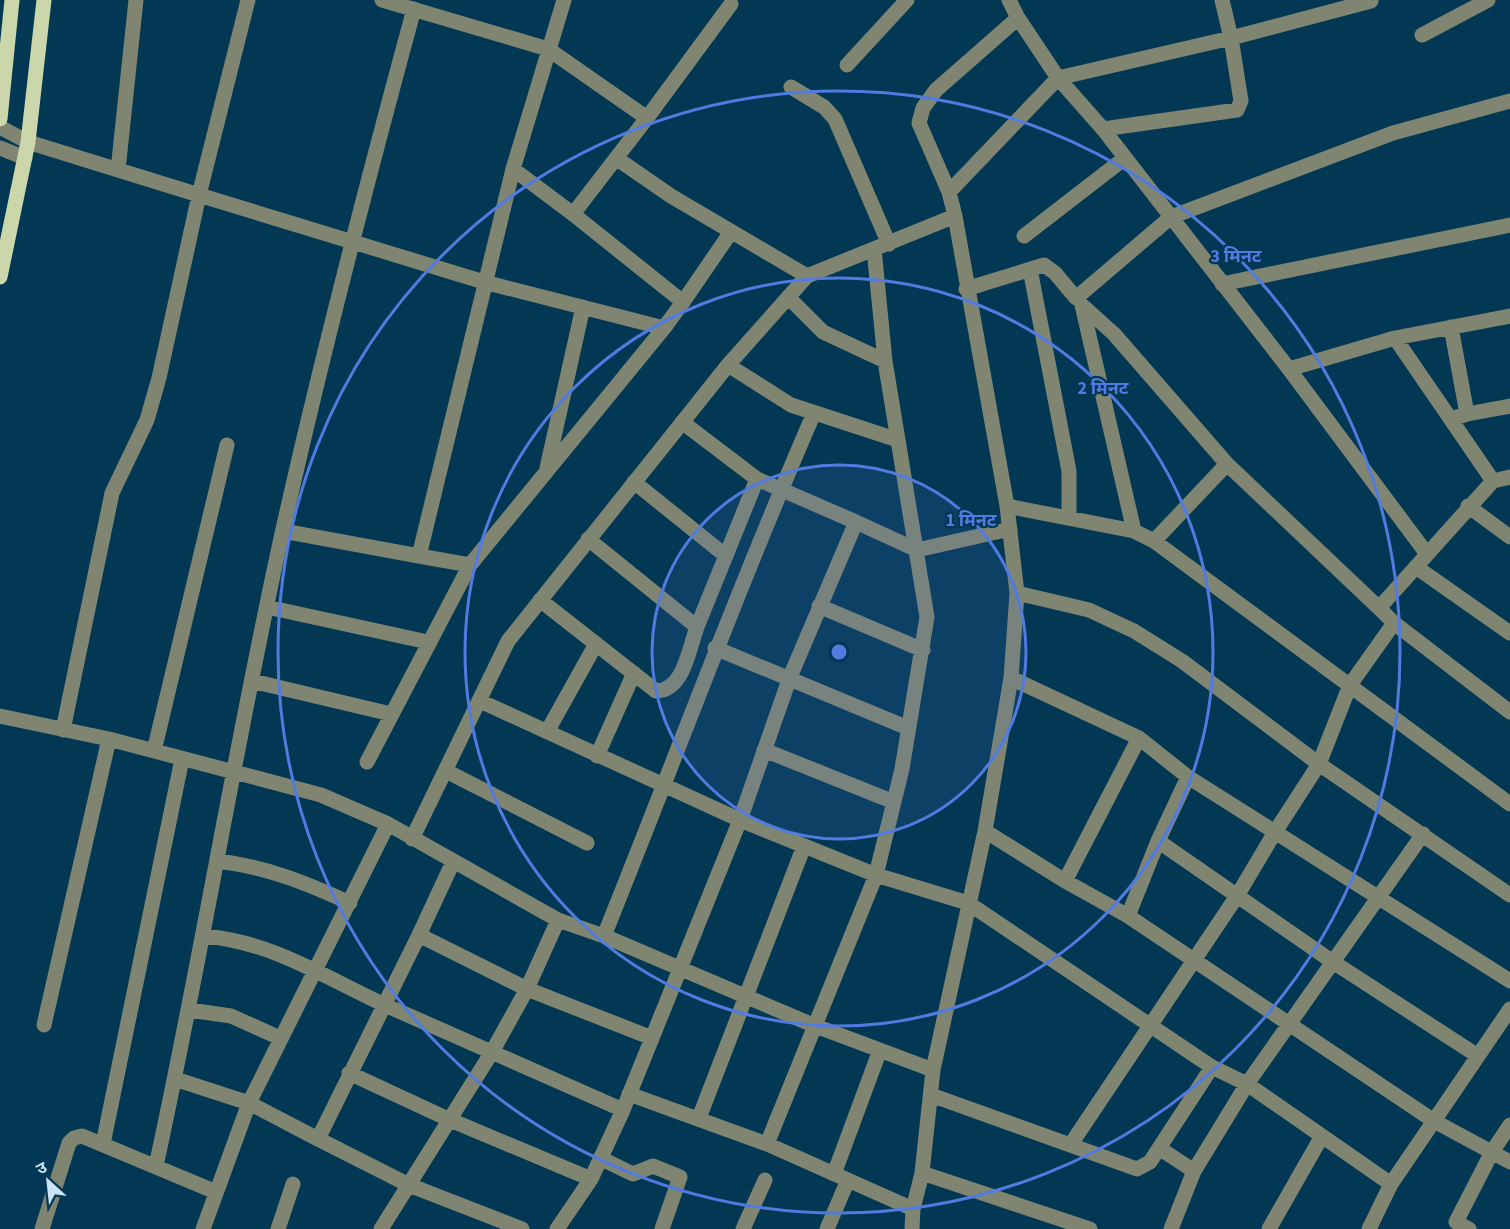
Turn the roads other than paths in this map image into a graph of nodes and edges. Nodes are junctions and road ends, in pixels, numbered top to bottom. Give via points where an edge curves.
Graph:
1 (12, 0) edge
2 (44, 0) edge
3 (136, 0) edge
4 (248, 0) edge
5 (382, 0) edge
6 (564, 0) edge
7 (907, 0) edge
8 (1008, 0) edge
9 (1222, 0) edge
10 (1488, 0) edge
11 (730, 1) edge
12 (1371, 1) edge
13 (414, 9) junction
14 (1018, 18) junction
15 (1422, 35) dead end
16 (1231, 38) junction
17 (548, 49) junction
18 (847, 65) dead end
19 (1058, 78) junction
20 (791, 87) dead end
21 (1510, 100) edge
22 (647, 118) junction
23 (0, 119) edge
24 (0, 127) edge
25 (1103, 129) junction
26 (28, 142) junction
27 (0, 148) edge
28 (25, 158) junction
29 (616, 158) junction
30 (1125, 158) junction
31 (513, 169) junction
32 (118, 170) junction
33 (949, 192) junction
34 (199, 195) junction
35 (573, 214) junction
36 (955, 216) junction
37 (1171, 217) junction
38 (1510, 225) edge
39 (731, 232) junction
40 (1024, 236) dead end
41 (351, 240) junction
42 (881, 247) junction
43 (1030, 269) junction
44 (807, 276) junction
45 (0, 277) edge
46 (484, 282) junction
47 (1222, 284) junction
48 (966, 289) junction
49 (788, 297) junction
50 (682, 302) junction
51 (1080, 303) junction
52 (583, 307) junction
53 (1510, 316) edge
54 (1451, 327) junction
55 (664, 328) junction
56 (1395, 338) junction
57 (885, 361) junction
58 (728, 365) junction
59 (1289, 369) junction
60 (1510, 406) edge
61 (814, 413) junction
62 (1467, 414) junction
63 (1451, 419) junction
64 (682, 422) junction
65 (898, 440) junction
66 (227, 445) dead end
67 (1227, 464) junction
68 (546, 471) junction
69 (1510, 477) edge
70 (757, 479) junction
71 (1493, 481) junction
72 (633, 482) junction
73 (781, 489) junction
74 (1007, 506) junction
75 (1468, 506) junction
76 (1070, 518) junction
77 (856, 522) junction
78 (1010, 529) junction
79 (283, 531) junction
80 (1134, 531) junction
81 (1510, 537) edge
82 (588, 539) junction
83 (1154, 541) junction
84 (917, 550) junction
85 (1427, 554) junction
86 (419, 556) junction
87 (726, 556) junction
88 (470, 565) junction
89 (1416, 567) junction
90 (1017, 593) junction
91 (540, 600) junction
92 (819, 606) junction
93 (267, 607) junction
94 (1379, 608) junction
95 (1394, 623) junction
96 (697, 627) junction
97 (1510, 633) edge
98 (428, 642) junction
99 (596, 644) junction
100 (716, 648) junction
101 (923, 650) junction
102 (634, 674) junction
103 (790, 677) junction
104 (1011, 678) junction
105 (252, 681) junction
106 (1350, 685) junction
107 (480, 701) junction
108 (1510, 712) edge
109 (392, 714) junction
110 (0, 716) edge
111 (908, 728) junction
112 (63, 729) junction
113 (548, 730) junction
114 (1139, 738) junction
115 (109, 739) junction
116 (764, 750) junction
117 (154, 751) junction
118 (597, 756) junction
119 (182, 759) junction
120 (367, 762) dead end
121 (1319, 764) junction
122 (233, 771) junction
123 (446, 771) junction
124 (1188, 777) junction
125 (664, 787) junction
126 (894, 802) junction
127 (1510, 804) edge
128 (740, 820) junction
129 (388, 824) junction
130 (985, 831) junction
131 (1275, 832) junction
132 (1423, 834) junction
133 (412, 839) junction
134 (1158, 841) junction
135 (588, 843) dead end
136 (804, 846) junction
137 (219, 861) junction
138 (453, 862) junction
139 (876, 875) junction
140 (1065, 881) junction
141 (1510, 895) edge
142 (1238, 896) junction
143 (1379, 898) junction
144 (350, 903) junction
145 (968, 903) junction
146 (1128, 916) junction
147 (558, 920) junction
148 (419, 935) junction
149 (204, 936) junction
150 (604, 936) junction
151 (1195, 960) junction
152 (1334, 962) junction
153 (679, 968) junction
154 (316, 971) junction
155 (1510, 981) edge
156 (527, 988) junction
157 (747, 997) junction
158 (383, 1004) junction
159 (1510, 1009) edge
160 (189, 1010) junction
161 (1290, 1023) junction
162 (813, 1025) junction
163 (1149, 1025) junction
164 (44, 1026) dead end
165 (280, 1038) junction
166 (652, 1038) junction
167 (880, 1050) junction
168 (492, 1052) junction
169 (1478, 1056) junction
170 (1212, 1067) junction
171 (933, 1070) junction
172 (349, 1073) junction
173 (175, 1080) junction
174 (1247, 1084) junction
175 (629, 1094) junction
176 (931, 1095) junction
177 (249, 1103) junction
178 (623, 1110) junction
179 (699, 1118) junction
180 (448, 1119) junction
181 (1434, 1121) junction
182 (1510, 1125) edge
183 (1322, 1136) junction
184 (318, 1139) junction
185 (103, 1144) junction
186 (767, 1144) junction
187 (1071, 1144) junction
188 (1159, 1148) junction
189 (1492, 1152) junction
190 (600, 1158) junction
191 (1510, 1162) edge
192 (156, 1166) junction
193 (1194, 1171) junction
194 (922, 1173) junction
195 (841, 1177) junction
196 (591, 1179) junction
197 (765, 1180) dead end
198 (293, 1184) dead end
199 (1391, 1184) junction
200 (410, 1185) junction
201 (216, 1192) junction
202 (913, 1209) junction
203 (1051, 1223) edge
204 (42, 1229) edge
205 (203, 1229) edge
206 (278, 1229) edge
207 (381, 1229) edge
208 (522, 1229) edge
209 (557, 1229) edge
210 (662, 1229) edge
211 (743, 1229) edge
212 (827, 1229) edge
213 (912, 1229) edge
214 (1090, 1229) edge
215 (1171, 1229) edge
216 (1269, 1229) edge
217 (1369, 1229) edge
218 (1469, 1229) edge

1 - 23 main road
2 - 26 main road
3 - 32 street
4 - 34 street
5 - 13 street
6 - 17 street
7 - 18 street
8 - 14 street
9 - 16 street
10 - 15 street
11 - 22 street
12 - 16 street
13 - 17 street
13 - 41 street
14 - 19 street
14 - 33 street via 936,90 923,108 919,123 922,135
16 - 19 street
16 - 25 street via 1241,101 1237,110
17 - 22 street
17 - 31 street
19 - 25 street
19 - 33 street
20 - 42 street via 824,106 835,119
21 - 37 street via 1393,133
22 - 29 street
24 - 26 street
25 - 30 street
26 - 28 main road
26 - 32 street
27 - 28 street
28 - 45 main road
29 - 35 street
29 - 39 street
30 - 37 street
30 - 40 street
31 - 35 street
31 - 46 street
32 - 34 street
33 - 36 street
34 - 41 street
34 - 112 street via 147,420 112,493
35 - 50 street
36 - 42 street
36 - 48 street
37 - 47 street
37 - 51 street
38 - 47 street
39 - 44 street
39 - 50 street
41 - 46 street
41 - 79 street
42 - 44 street
42 - 57 street
43 - 48 street
43 - 51 street via 1048,267
43 - 76 street via 1069,471
44 - 49 street
46 - 52 street
46 - 86 street
47 - 59 street
48 - 74 street
49 - 57 street via 823,332
49 - 58 street
50 - 55 street
51 - 67 street via 1114,334
51 - 80 street
52 - 55 street
52 - 68 street
53 - 54 street
54 - 56 street
54 - 62 street
55 - 68 street
56 - 59 street
56 - 63 street
57 - 65 street
58 - 61 street via 779,399
58 - 64 street
59 - 85 street
60 - 62 street
61 - 65 street
61 - 73 street
62 - 63 street
63 - 71 street
64 - 70 street
64 - 72 street
65 - 84 street
66 - 117 street
67 - 83 street
67 - 94 street
68 - 88 street
69 - 71 street
70 - 73 street
70 - 87 street
71 - 75 street
72 - 82 street
72 - 87 street
73 - 77 street
73 - 100 street
74 - 76 street
74 - 78 street
75 - 81 street
75 - 85 street
76 - 80 street
77 - 84 street
77 - 92 street
78 - 84 street
78 - 90 street
79 - 86 street
79 - 93 street
80 - 83 street
82 - 91 street
82 - 96 street
83 - 106 street
84 - 101 street via 927,617
85 - 89 street
86 - 88 street
87 - 96 street
88 - 98 street
89 - 94 street
89 - 97 street
90 - 104 street
90 - 121 street via 1089,610 1134,631 1182,661
91 - 99 street
91 - 107 street via 508,641
92 - 101 street
92 - 103 street
93 - 98 street
93 - 105 street
94 - 95 street
95 - 106 street
95 - 108 street
96 - 102 street via 671,688 656,691
98 - 109 street
99 - 102 street
99 - 113 street
100 - 103 street
100 - 125 street
101 - 111 street
102 - 118 street
103 - 111 street
103 - 116 street
104 - 114 street
104 - 130 street
105 - 109 street
105 - 122 street
106 - 121 street
106 - 127 street
107 - 113 street
107 - 123 street
109 - 120 street
110 - 112 street
111 - 126 street
112 - 115 street
113 - 118 street
114 - 124 street
114 - 140 street
115 - 117 street
115 - 164 street
116 - 126 street
116 - 128 street
117 - 119 street
118 - 125 street
119 - 122 street
119 - 185 street
121 - 131 street
121 - 132 street
122 - 129 street via 321,795
122 - 137 street
123 - 133 street
123 - 135 street
124 - 131 street
124 - 134 street
125 - 128 street
125 - 150 street
126 - 139 street
128 - 136 street
128 - 153 street
129 - 133 street
129 - 144 street
130 - 140 street
130 - 145 street
131 - 142 street
131 - 143 street
132 - 141 street
132 - 143 street
133 - 138 street
134 - 142 street
134 - 146 street
136 - 139 street
136 - 157 street
137 - 144 street via 287,875
137 - 149 street
138 - 147 street
138 - 148 street
139 - 145 street
139 - 162 street
140 - 146 street
142 - 151 street
142 - 152 street
143 - 152 street
143 - 155 street
144 - 154 street
145 - 163 street
145 - 171 street
146 - 151 street
147 - 150 street
147 - 156 street
148 - 156 street
148 - 158 street
149 - 154 street via 259,945
149 - 160 street
150 - 153 street
151 - 161 street
151 - 163 street
152 - 161 street
152 - 169 street
153 - 157 street
153 - 166 street
154 - 158 street
154 - 165 street
156 - 166 street
156 - 168 street
157 - 162 street
157 - 179 street
158 - 168 street
158 - 172 street
159 - 169 street
160 - 165 street via 231,1016
160 - 173 street
161 - 174 street
161 - 181 street
162 - 167 street
162 - 186 street
163 - 170 street
163 - 187 street
165 - 177 street
166 - 175 street
167 - 171 street
167 - 195 street
168 - 178 street
168 - 180 street
169 - 181 street
170 - 174 street
170 - 188 street
171 - 176 street
172 - 180 street
172 - 184 street
173 - 177 street
173 - 192 street
174 - 183 street
174 - 193 street
175 - 178 street
175 - 179 street
176 - 187 street
176 - 194 street
177 - 184 street
177 - 201 street
178 - 190 street
179 - 186 street
180 - 196 street
180 - 200 street
181 - 189 street
181 - 199 street
182 - 189 street
183 - 199 street
183 - 216 street
184 - 200 street
185 - 192 street
185 - 204 street via 82,1136 69,1143
186 - 195 street
187 - 188 street via 1137,1169 1150,1162
188 - 193 street
189 - 191 street
189 - 218 street via 1456,1222
190 - 196 street
190 - 210 street via 628,1172 654,1166 680,1178
192 - 201 street
193 - 215 street
194 - 202 street
194 - 203 street
195 - 202 street
195 - 212 street
196 - 209 street
197 - 211 street
198 - 206 street
199 - 217 street
200 - 207 street
200 - 208 street
201 - 205 street
202 - 213 street
203 - 214 street

